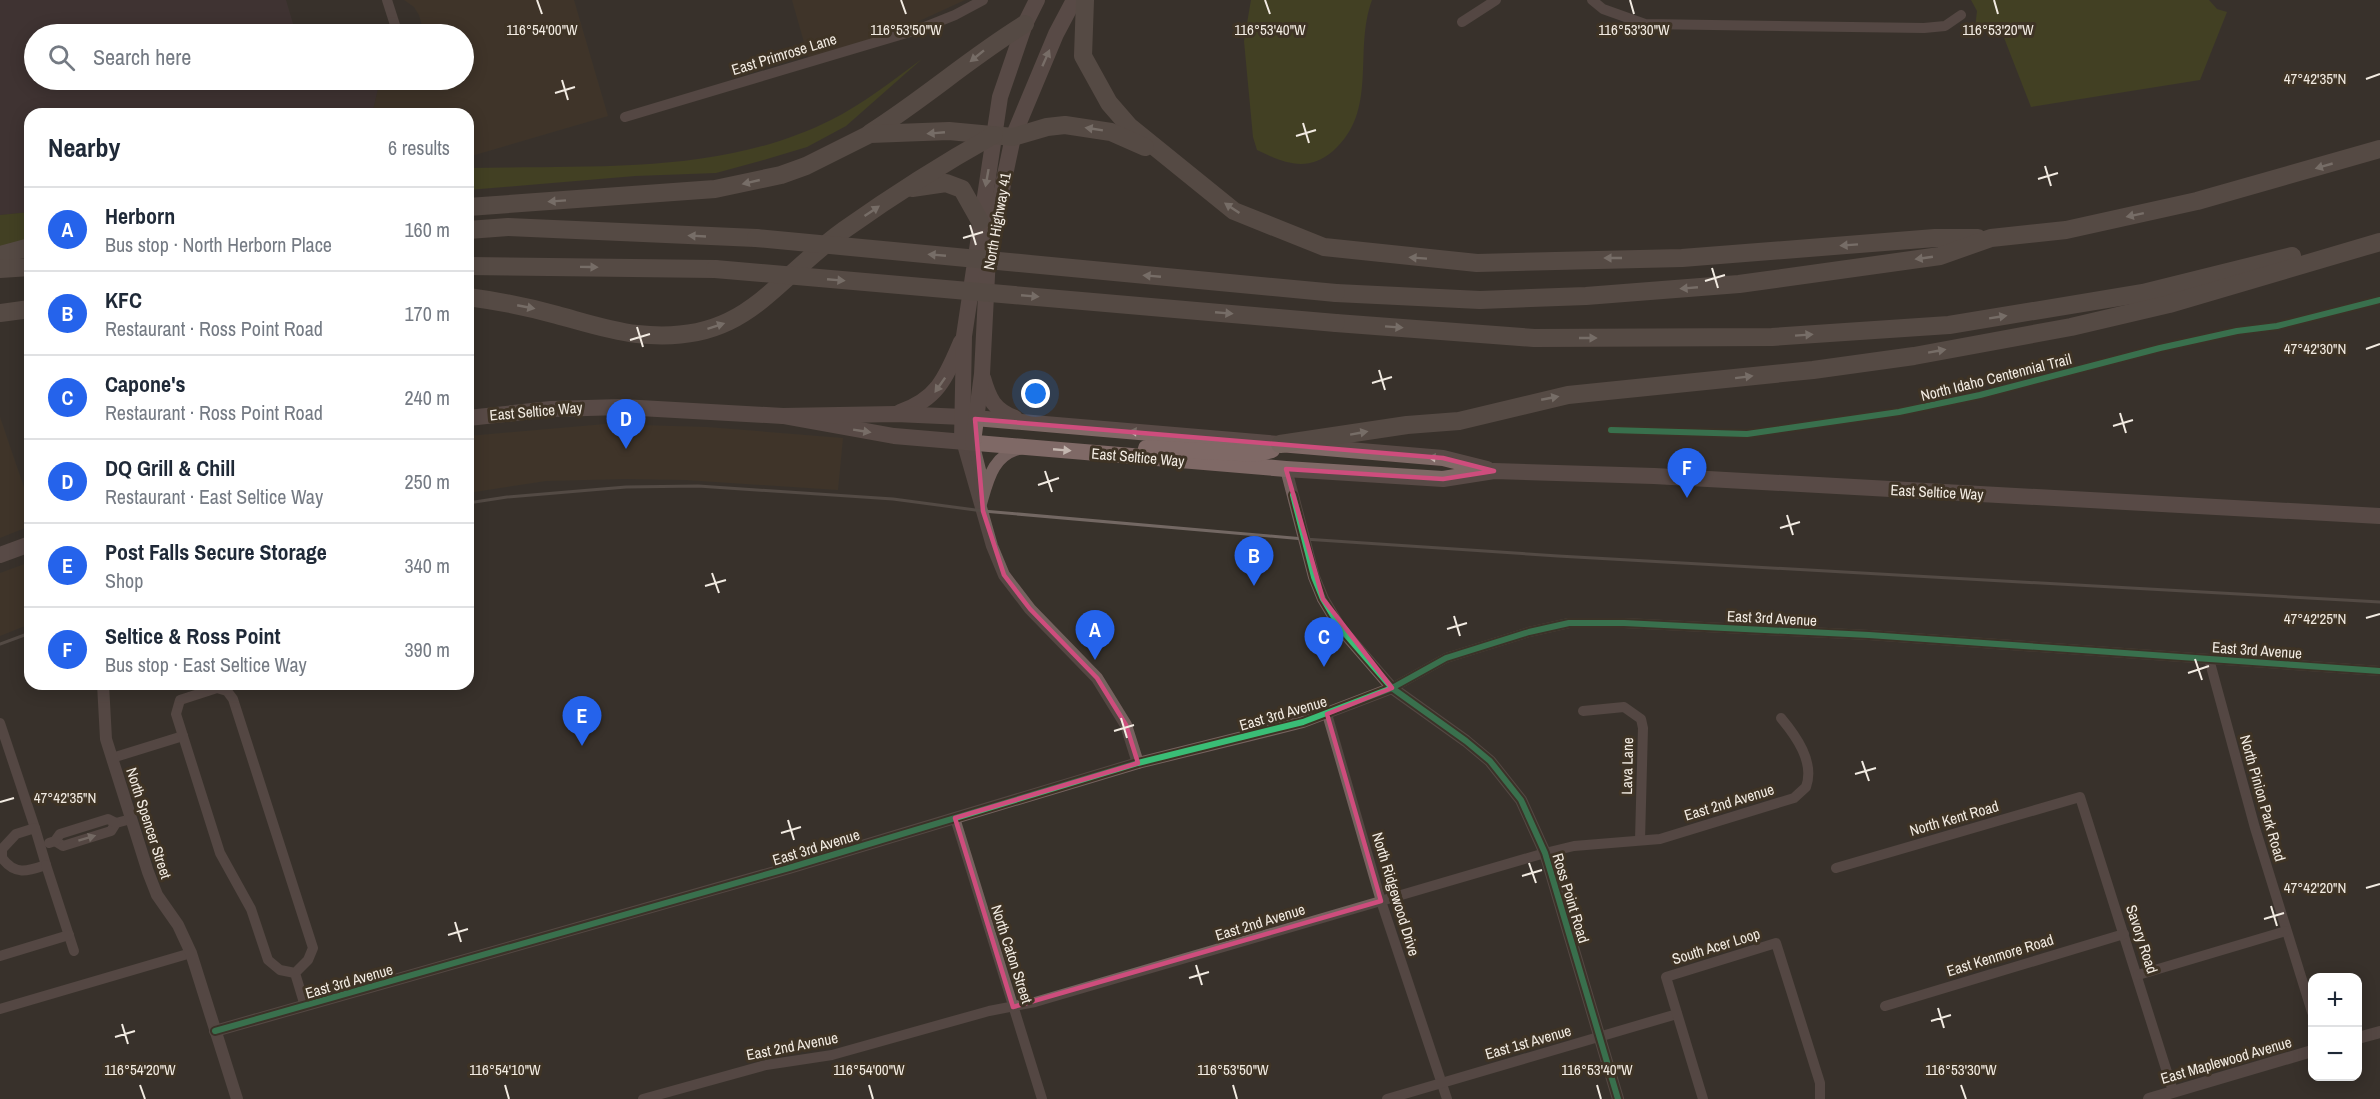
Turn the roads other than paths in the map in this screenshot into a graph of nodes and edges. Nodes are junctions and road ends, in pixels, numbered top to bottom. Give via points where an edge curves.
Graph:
1 (387, 0) edge
2 (983, 0) edge
3 (1037, 0) edge
4 (1074, 0) edge
5 (1085, 0) edge
6 (1496, 0) edge
7 (1592, 0) edge
8 (1961, 15) dead end
9 (1462, 22) dead end
10 (395, 24) edge
11 (1025, 24) junction
12 (625, 117) dead end
13 (870, 134) junction
14 (994, 135) junction
15 (1013, 137) junction
16 (2380, 149) edge
17 (1168, 157) junction
18 (904, 190) junction
19 (474, 207) edge
20 (980, 221) junction
21 (474, 230) edge
22 (2380, 232) edge
23 (1991, 238) junction
24 (2380, 243) edge
25 (24, 249) edge
26 (0, 255) edge
27 (474, 266) edge
28 (24, 267) edge
29 (0, 269) edge
30 (474, 298) edge
31 (24, 310) edge
32 (0, 313) edge
33 (964, 336) junction
34 (982, 374) junction
35 (896, 414) junction
36 (783, 416) junction
37 (474, 417) edge
38 (969, 418) junction
39 (1027, 422) junction
40 (967, 442) junction
41 (1280, 444) junction
42 (1027, 447) junction
43 (1094, 453) junction
44 (1286, 470) junction
45 (1494, 471) junction
46 (981, 504) junction
47 (2380, 516) edge
48 (24, 546) edge
49 (0, 555) edge
50 (2210, 659) junction
51 (2380, 671) edge
52 (1392, 688) junction
53 (103, 690) edge
54 (211, 690) edge
55 (221, 690) edge
56 (1583, 711) dead end
57 (1327, 714) junction
58 (1781, 718) dead end
59 (0, 723) edge
60 (183, 736) junction
61 (112, 758) junction
62 (1138, 763) junction
63 (2080, 797) joint
64 (955, 818) junction
65 (131, 819) junction
66 (34, 828) junction
67 (1640, 840) junction
68 (40, 846) junction
69 (1545, 852) junction
70 (46, 865) junction
71 (1836, 868) dead end
72 (1382, 900) junction
73 (2286, 931) junction
74 (2124, 934) junction
75 (69, 935) junction
76 (74, 951) dead end
77 (191, 953) junction
78 (0, 956) edge
79 (295, 973) junction
80 (2138, 975) junction
81 (2308, 997) edge
82 (305, 1006) junction
83 (1884, 1006) dead end
84 (1013, 1007) junction
85 (0, 1009) edge
86 (1677, 1014) junction
87 (216, 1032) junction
88 (2380, 1032) edge
89 (1600, 1037) junction
90 (2362, 1037) edge
91 (2308, 1052) edge
92 (1441, 1082) junction
93 (2173, 1091) junction
94 (237, 1099) edge
95 (643, 1099) edge
96 (1042, 1099) edge
97 (1387, 1099) edge
98 (1447, 1099) edge
99 (1618, 1099) edge
100 (1703, 1099) edge
101 (1820, 1099) edge
102 (2149, 1099) edge

1 - 10 street
2 - 12 street, East Primrose Lane via 934,25
3 - 11 main road, North Highway 41
15 -> 4 main road, North Highway 41
5 - 17 highway via 1083,56 1110,103 1129,126
6 - 9 street
7 - 8 street via 1603,9 1645,24 1924,28 1945,26
11 -> 13 highway
11 - 14 main road, North Highway 41 via 1000,97
14 -> 13 highway via 949,131
13 -> 19 highway via 806,166 745,184 677,194
14 - 15 highway
14 - 18 highway
14 -> 20 main road, North Highway 41
17 -> 15 highway via 1111,132 1065,125
15 - 34 main road, North Highway 41 via 988,256
16 -> 23 highway via 2197,201 2066,230
23 -> 17 highway via 1935,238 1682,258 1478,263 1403,257 1324,248 1234,211
18 - 20 highway via 946,183 962,189
30 -> 18 highway via 637,334 705,330 745,315 842,232
20 - 33 main road, North Highway 41
23 -> 21 highway, bridge via 1940,256 1696,287 1480,300 1336,293 756,238 508,227
27 -> 22 highway, bridge via 715,269 1534,338 1772,337 1949,325 2143,293
41 -> 24 highway via 1459,421 1568,395 1813,370 2006,339 2145,310
25 - 26 highway
28 - 29 highway
31 - 32 highway
33 -> 35 main road via 935,392
33 - 38 main road, North Highway 41
34 - 38 main road, North Highway 41
34 - 39 main road via 988,395 999,412
35 - 36 main road, East Seltice Way
35 - 38 main road, East Seltice Way
36 - 37 main road, East Seltice Way via 622,406
36 -> 40 main road, East Seltice Way via 894,436
38 - 39 main road, East Seltice Way
38 - 40 main road
41 -> 39 main road, East Seltice Way
40 - 42 main road, East Seltice Way
40 - 46 street via 969,472
41 - 43 main road via 1261,454 1175,448
41 - 44 main road, Ross Point Road
45 -> 41 main road, East Seltice Way via 1443,458
42 -> 43 main road, East Seltice Way
42 - 46 street via 1000,459 991,472
43 - 44 main road, East Seltice Way
44 - 45 main road, East Seltice Way via 1443,479
44 - 52 street, Ross Point Road via 1323,599 1355,646
45 - 47 main road, East Seltice Way via 1716,479
46 - 62 street via 1004,575 1030,609 1097,678 1126,725
48 - 49 main road
50 - 51 street, East 3rd Avenue
50 - 52 street, East 3rd Avenue via 1869,635 1569,623 1446,658
50 - 73 street, North Pinion Park Road
52 - 57 street, East 3rd Avenue
52 - 69 street, Ross Point Road via 1490,761 1521,800
53 - 61 street, North Spencer Street via 104,728
54 - 60 street via 180,700 176,714
55 - 79 street via 231,695 314,948
56 - 67 street, Lava Lane via 1624,707 1641,719
57 - 62 street, East 3rd Avenue
57 - 72 street, North Ridgewood Drive
58 - 67 street, East 2nd Avenue via 1798,738 1808,769 1809,779 1800,794 1660,839
59 - 66 street
60 - 61 street
60 - 79 street via 220,853 251,909 268,960 280,970
61 - 65 street, North Spencer Street
62 - 64 street, East 3rd Avenue
63 - 71 street, North Kent Road
63 - 74 street, Savory Road
64 - 82 street, East 3rd Avenue
64 - 84 street, North Caton Street
65 - 68 street via 116,823 108,819 60,834 55,842
65 - 77 street, North Spencer Street via 151,882
66 - 68 street
66 - 70 street via 7,840 2,858 14,870 25,872
67 - 69 street, East 2nd Avenue
68 - 70 street
69 - 72 street, East 2nd Avenue
69 - 89 street, Ross Point Road
70 - 75 street
72 - 84 street, East 2nd Avenue via 1208,954
72 - 92 street, North Ridgewood Drive
73 - 80 street
73 - 81 street, North Pinion Park Road
74 - 80 street, Savory Road
74 - 83 street, East Kenmore Road
75 - 76 street
75 - 78 street
77 - 85 street
77 - 87 street, North Spencer Street
79 - 82 street
80 - 93 street, Savory Road
82 - 87 street, East 3rd Avenue
84 - 95 street, East 2nd Avenue via 832,1055 766,1065
84 - 96 street, North Caton Street
86 - 89 street, East 1st Avenue
86 - 100 street, South Acer Loop
86 - 101 street, South Acer Loop via 1666,977 1776,943 1820,1083
87 - 94 street, North Spencer Street
88 - 90 street
89 - 92 street, East 1st Avenue
89 - 99 street, Ross Point Road
91 - 93 street, East Maplewood Avenue
92 - 97 street, East 1st Avenue
92 - 98 street, North Ridgewood Drive
93 - 102 street, East Maplewood Avenue

